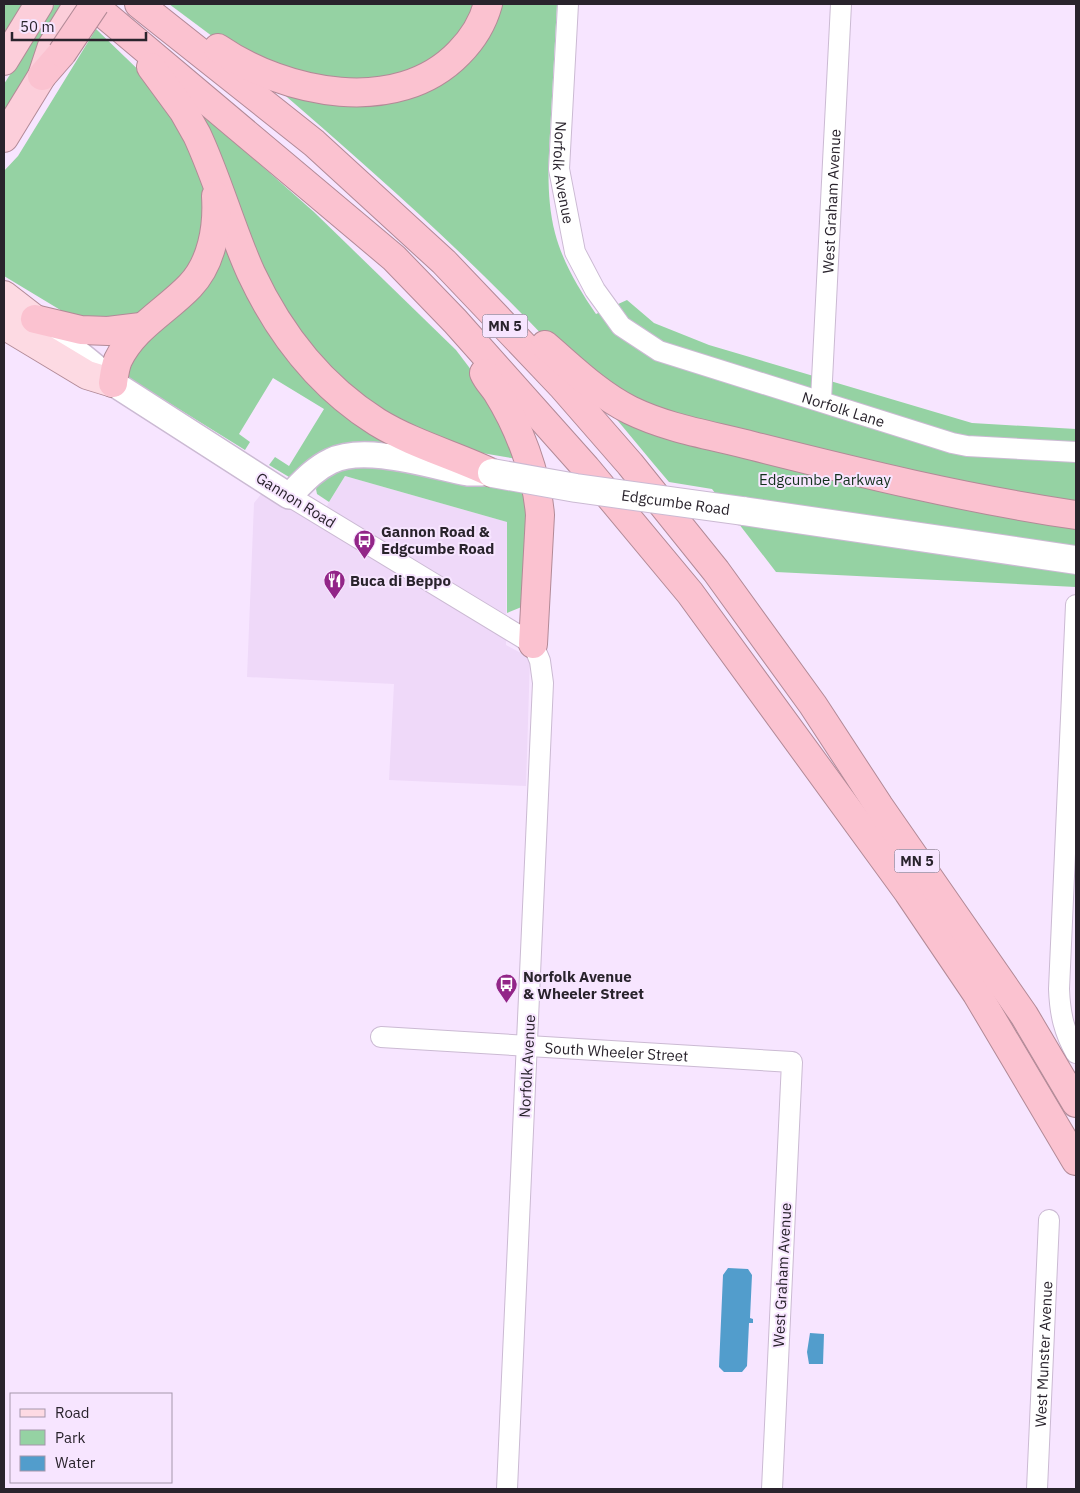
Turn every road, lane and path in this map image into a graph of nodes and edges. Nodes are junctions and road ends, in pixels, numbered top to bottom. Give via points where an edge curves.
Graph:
1 (78, 4) edge
2 (93, 4) edge
3 (140, 4) edge
4 (488, 4) edge
5 (568, 4) edge
6 (841, 4) edge
7 (32, 15) edge
8 (134, 38) junction
9 (57, 49) junction
10 (4, 61) edge
11 (4, 138) edge
12 (215, 174) junction
13 (4, 296) edge
14 (489, 309) junction
15 (36, 319) junction
16 (455, 321) junction
17 (4, 325) edge
18 (621, 326) joint
19 (141, 327) junction
20 (113, 383) junction
21 (821, 400) junction
22 (1076, 452) edge
23 (492, 473) junction
24 (289, 496) junction
25 (1076, 515) edge
26 (1076, 560) edge
27 (1076, 605) edge
28 (533, 644) junction
29 (381, 1038) dead end
30 (528, 1045) junction
31 (1076, 1053) edge
32 (792, 1062) joint
33 (1076, 1103) edge
34 (1076, 1161) edge
35 (1050, 1220) dead end
36 (507, 1489) edge
37 (772, 1489) edge
38 (1037, 1489) edge

1 - 9 highway
2 - 8 highway, MN 5
2 - 9 highway, bridge
3 - 4 highway via 236,61 261,72 310,87 378,92 432,75 449,64 475,34
3 - 14 highway, MN 5 via 314,143 444,262
5 - 18 street, Norfolk Avenue via 559,168 566,211 575,252 595,290
6 - 21 street, West Graham Avenue
7 - 10 highway
8 - 12 highway via 144,60 184,112
8 - 16 highway, MN 5 via 394,258
9 - 11 highway
12 - 19 highway via 216,230 206,262 191,285
12 - 23 highway via 259,289 287,335 320,378 378,422 421,444
13 - 15 main road, Gannon Road
14 - 25 highway via 544,344 604,395 628,409 672,426 851,472
14 - 33 highway, MN 5 via 587,414 716,571 813,705 1024,1015
15 - 19 highway via 81,330
15 - 20 street, Gannon Road
16 - 28 highway via 497,392 531,463 540,515
16 - 34 highway, MN 5 via 586,468 690,593 908,892 977,994
17 - 20 main road, Gannon Road via 86,375
18 - 21 street, Norfolk Lane via 659,351
19 - 20 highway via 117,361
20 - 24 street, Gannon Road
21 - 22 street, Norfolk Lane via 967,446
23 - 24 street, Edgcumbe Road via 468,474 382,456 356,454 343,456 318,468
23 - 26 main road, Edgcumbe Road, bridge
24 - 28 street, Gannon Road
27 - 31 street via 1059,989 1063,1028
28 - 30 street, Norfolk Avenue via 540,661 543,683
29 - 30 street, South Wheeler Street
30 - 32 street, South Wheeler Street
30 - 36 street, Norfolk Avenue
32 - 37 street, West Graham Avenue
35 - 38 street, West Munster Avenue

